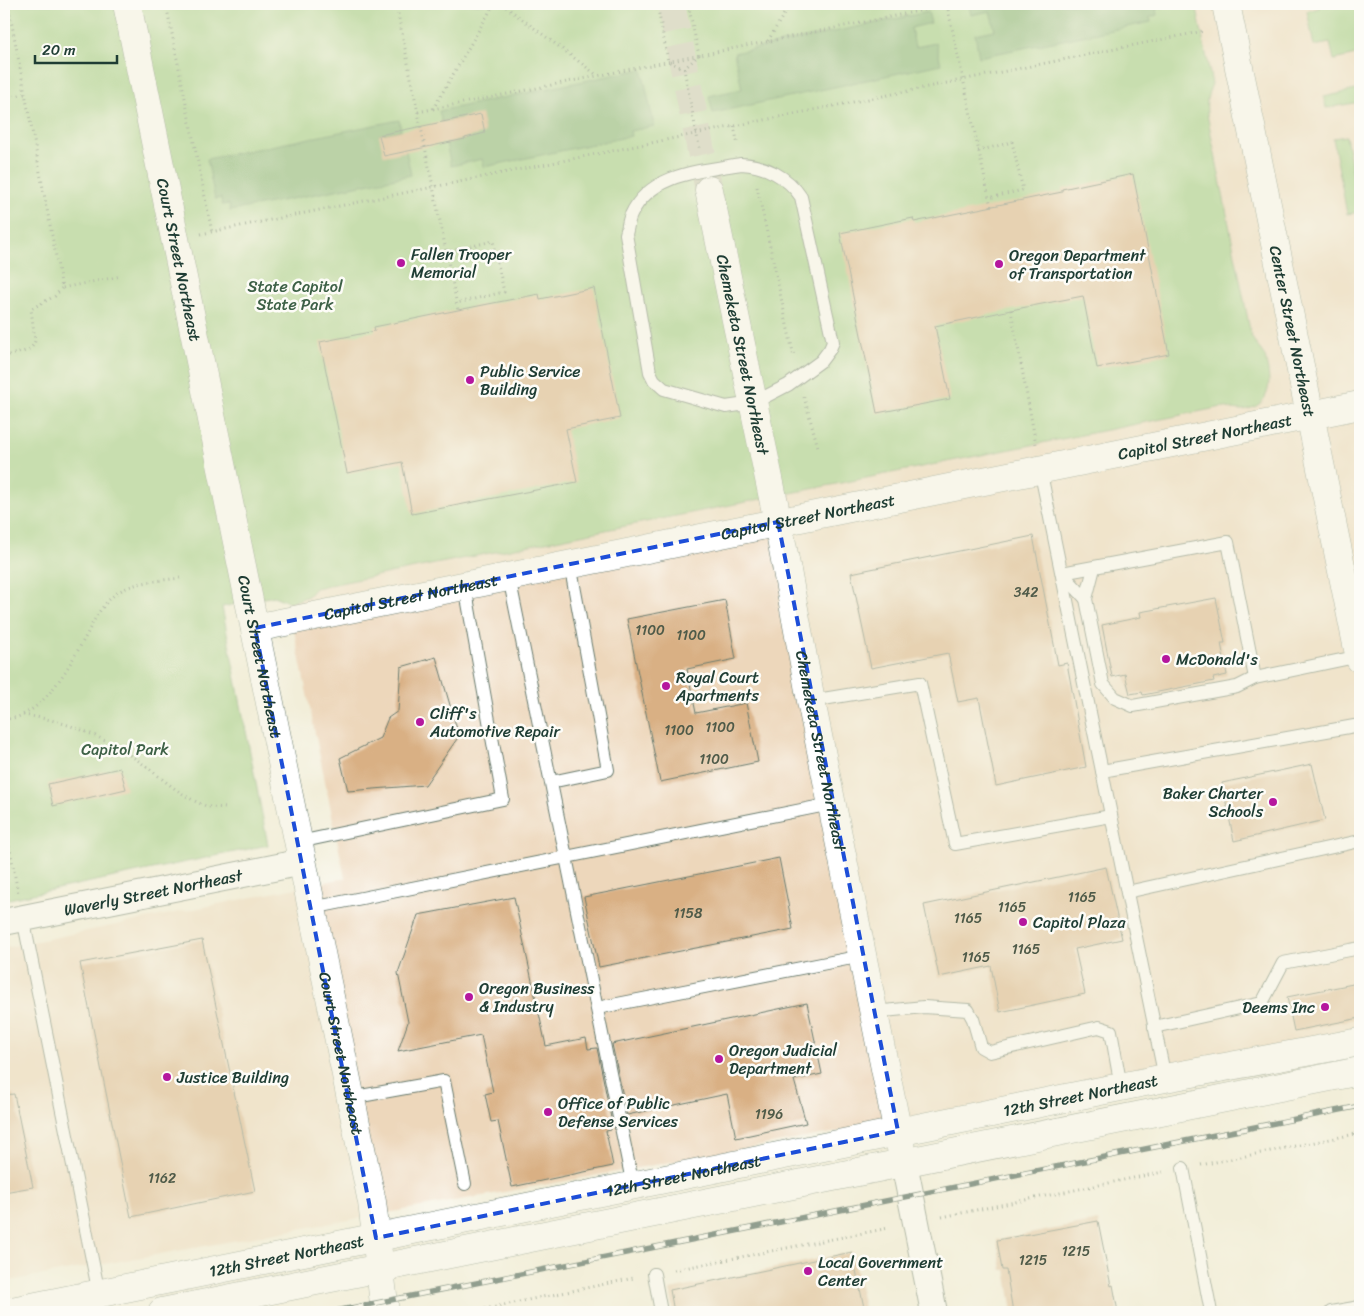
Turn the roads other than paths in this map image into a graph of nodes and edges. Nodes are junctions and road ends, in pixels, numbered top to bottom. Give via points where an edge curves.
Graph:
1 (127, 4) edge
2 (1229, 15) edge
3 (706, 180) junction
4 (753, 403) junction
5 (1360, 405) edge
6 (1310, 415) junction
7 (1040, 469) junction
8 (778, 522) junction
9 (570, 564) junction
10 (1094, 568) junction
11 (1062, 573) junction
12 (509, 577) junction
13 (465, 586) junction
14 (1086, 599) junction
15 (255, 628) junction
16 (1360, 657) edge
17 (1255, 678) junction
18 (811, 701) junction
19 (1360, 725) edge
20 (1102, 771) junction
21 (551, 782) junction
22 (832, 804) junction
23 (1111, 816) junction
24 (1360, 842) edge
25 (301, 852) junction
26 (566, 856) junction
27 (1127, 892) junction
28 (312, 908) junction
29 (13, 920) edge
30 (1360, 948) edge
31 (862, 956) junction
32 (597, 1008) junction
33 (874, 1012) junction
34 (1154, 1027) junction
35 (1360, 1042) edge
36 (1360, 1071) edge
37 (1165, 1078) junction
38 (1121, 1087) junction
39 (350, 1098) junction
40 (898, 1132) junction
41 (904, 1163) junction
42 (1183, 1168) dead end
43 (465, 1184) dead end
44 (633, 1186) junction
45 (376, 1238) junction
46 (380, 1268) junction
47 (654, 1274) dead end
48 (98, 1294) junction
49 (1360, 1308) edge
50 (7, 1312) edge
51 (162, 1312) edge
52 (385, 1312) edge
53 (661, 1312) edge
54 (934, 1312) edge
55 (1211, 1312) edge
56 (1330, 1312) edge

1 - 15 main road, Court Street Northeast
2 - 6 main road, Center Street Northeast
3 - 4 main road, Chemeketa Street Northeast
3 - 4 lane via 741,164 756,165 796,188 801,197 833,342 821,361
3 - 4 lane via 678,176 666,180 638,202 630,217 626,234 650,372 664,389 726,407
4 - 8 main road, Chemeketa Street Northeast
5 - 6 main road, Capitol Street Northeast
6 - 7 main road, Capitol Street Northeast
6 - 16 main road, Center Street Northeast
7 - 8 main road, Capitol Street Northeast
7 - 11 lane
8 - 9 main road, Capitol Street Northeast
8 - 18 main road, Chemeketa Street Northeast
9 - 12 main road, Capitol Street Northeast
9 - 21 lane via 608,770
10 - 11 lane
10 - 14 lane
10 - 17 lane via 1228,542
11 - 14 lane
11 - 20 lane
12 - 13 main road, Capitol Street Northeast
12 - 21 lane
13 - 15 main road, Capitol Street Northeast
13 - 25 lane via 503,799
14 - 17 lane via 1104,684 1115,698 1133,706 1237,687
15 - 25 main road, Court Street Northeast
16 - 17 lane
18 - 22 main road, Chemeketa Street Northeast
18 - 23 lane via 920,683 955,844
19 - 20 lane
20 - 23 lane
21 - 26 lane
22 - 26 lane
22 - 31 main road, Chemeketa Street Northeast
23 - 27 lane
24 - 27 lane
25 - 28 main road, Court Street Northeast
25 - 29 street, Waverly Street Northeast
26 - 28 lane
26 - 32 lane
27 - 34 lane
28 - 39 main road, Court Street Northeast
29 - 48 lane
30 - 34 lane via 1283,963 1262,1002
31 - 32 lane
31 - 33 main road, Chemeketa Street Northeast
32 - 44 lane
33 - 38 lane via 924,1006 968,1010 981,1047 990,1052 1099,1027 1110,1031
33 - 40 main road, Chemeketa Street Northeast
34 - 37 lane
35 - 37 main road, 12th Street Northeast
36 - 41 main road, 12th Street Northeast
37 - 38 main road, 12th Street Northeast
38 - 40 main road, 12th Street Northeast
39 - 43 lane via 444,1081
39 - 45 main road, Court Street Northeast via 372,1202
40 - 41 main road, Chemeketa Street Northeast
40 - 44 main road, 12th Street Northeast
41 - 46 main road, 12th Street Northeast
41 - 54 street, Chemeketa Street Northeast
42 - 55 lane
44 - 45 main road, 12th Street Northeast
45 - 46 main road, Court Street Northeast
45 - 48 main road, 12th Street Northeast
46 - 51 main road, 12th Street Northeast
46 - 52 main road, Court Street Northeast
47 - 53 lane
48 - 50 main road, 12th Street Northeast
49 - 56 lane

